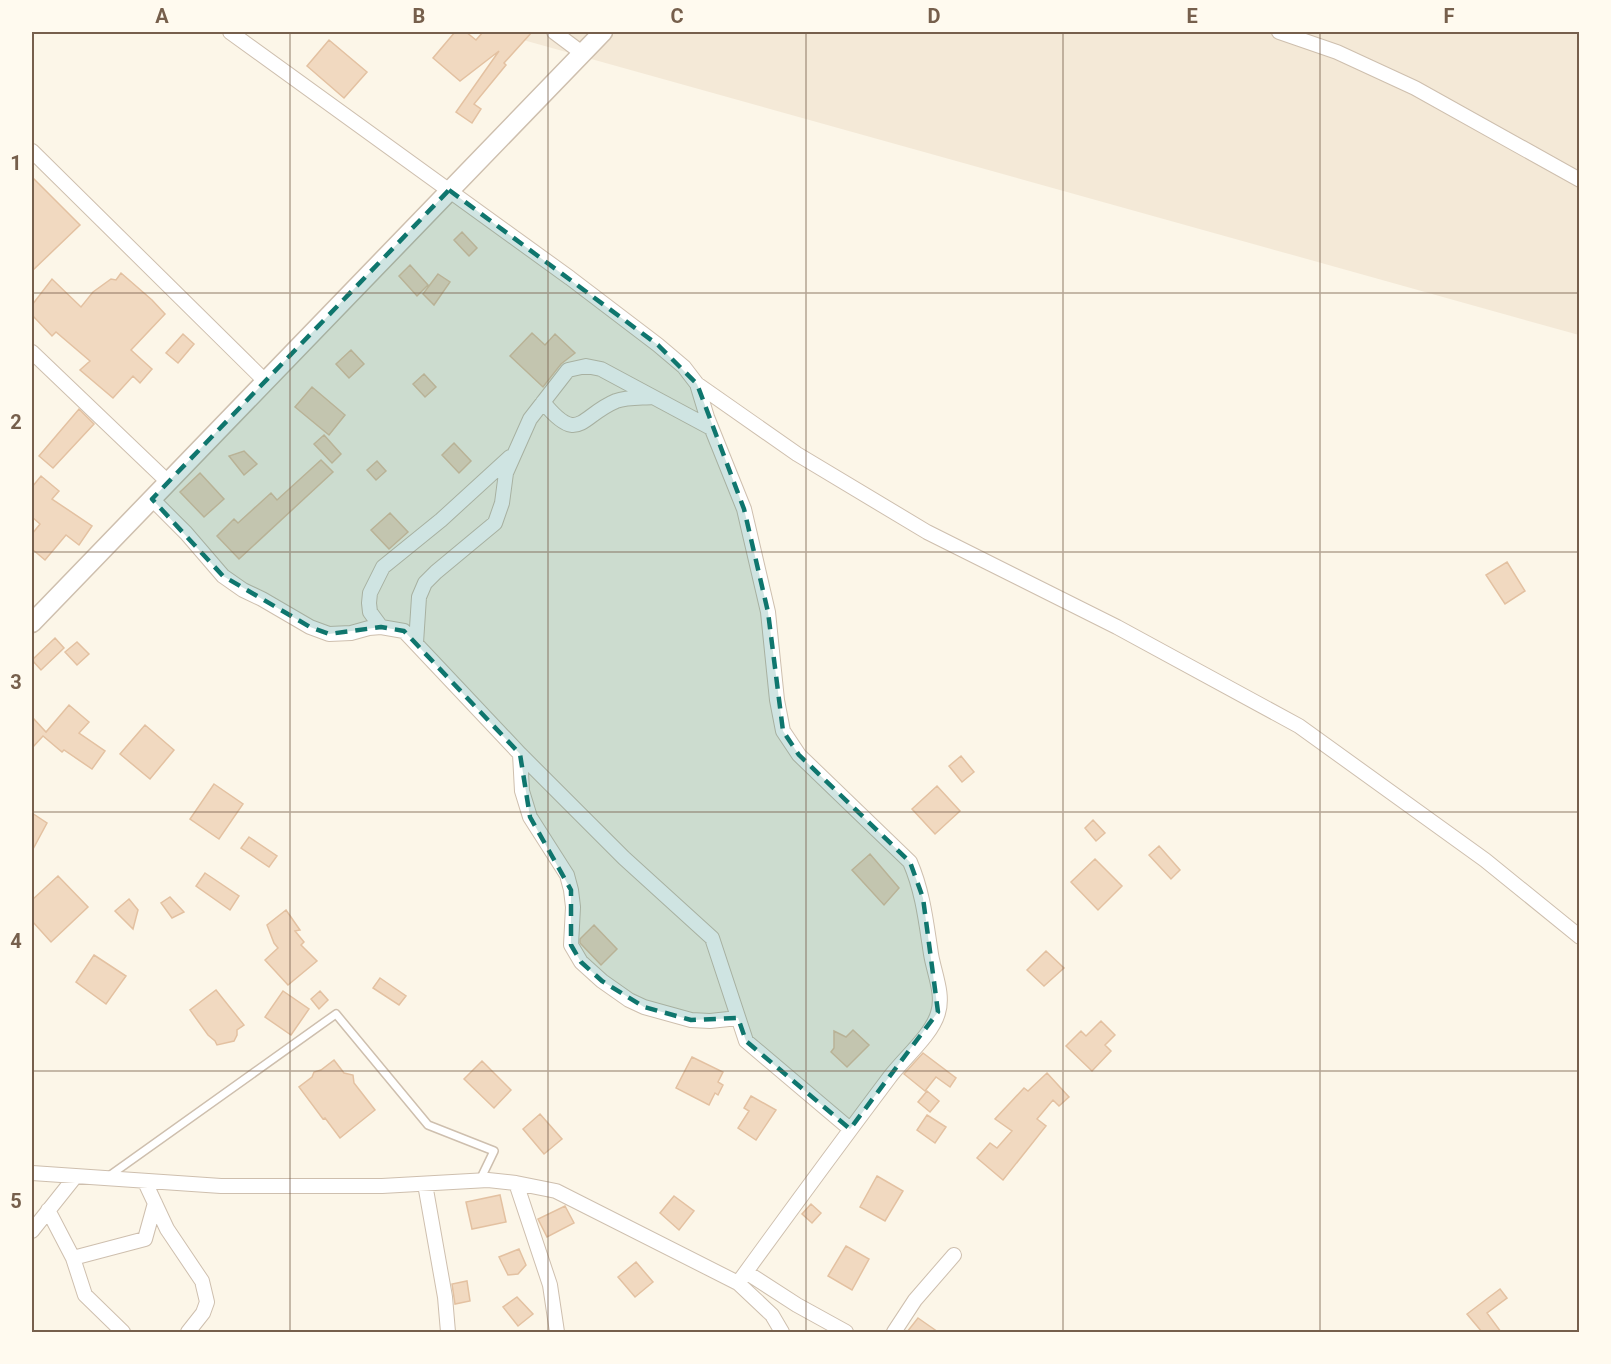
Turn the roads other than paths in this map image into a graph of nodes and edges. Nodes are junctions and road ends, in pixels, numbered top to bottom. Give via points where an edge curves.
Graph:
1 (230, 32) edge
2 (554, 32) edge
3 (603, 32) edge
4 (1280, 32) edge
5 (582, 53) junction
6 (32, 151) edge
7 (1580, 180) edge
8 (449, 190) junction
9 (32, 352) edge
10 (265, 381) junction
11 (697, 384) junction
12 (653, 397) junction
13 (543, 402) junction
14 (711, 428) junction
15 (514, 454) junction
16 (168, 482) junction
17 (152, 499) junction
18 (32, 624) edge
19 (381, 627) junction
20 (416, 643) junction
21 (520, 754) junction
22 (1580, 937) edge
23 (738, 1018) junction
24 (850, 1129) junction
25 (32, 1173) edge
26 (75, 1177) junction
27 (104, 1179) junction
28 (480, 1181) junction
29 (145, 1182) junction
30 (516, 1183) junction
31 (425, 1184) junction
32 (155, 1203) junction
33 (48, 1210) junction
34 (32, 1231) edge
35 (954, 1256) dead end
36 (73, 1258) junction
37 (742, 1278) junction
38 (123, 1332) edge
39 (188, 1332) edge
40 (448, 1332) edge
41 (557, 1332) edge
42 (782, 1332) edge
43 (846, 1332) edge
44 (894, 1332) edge

1 - 8 street
2 - 5 street
3 - 5 street
4 - 7 street via 1337,52 1415,88
5 - 8 street
6 - 10 street
8 - 10 street
8 - 11 street via 658,345
9 - 16 street
10 - 16 street
11 - 14 street
11 - 22 street via 797,454 927,532 1117,627 1299,726 1485,860
12 - 13 street via 620,400 572,425
12 - 13 street via 602,369 586,366 568,370
12 - 14 street
13 - 15 street via 530,419
14 - 24 street via 744,509 768,612 783,731 799,755 910,862 923,898 939,993 938,1012 931,1027
15 - 19 street via 383,567 369,603 370,612
15 - 20 street via 495,523 425,583 419,597
16 - 17 street
17 - 18 street
17 - 19 street via 223,576 243,590 329,634
19 - 20 street via 404,631
20 - 21 street
21 - 23 street via 711,938
21 - 23 street via 522,791 530,817 567,874 573,907 571,945 581,962 629,1000 645,1007 691,1020
23 - 24 street via 746,1041
24 - 37 street
25 - 26 street
26 - 27 street
26 - 33 street
27 - 28 lane via 336,1014 428,1125 494,1151
27 - 29 street
28 - 30 street
28 - 31 street
29 - 31 street via 221,1186
29 - 32 street
30 - 37 street via 556,1191
30 - 41 street via 550,1285
31 - 40 street
32 - 36 street via 145,1239
32 - 39 street via 205,1292 203,1312
33 - 34 street
33 - 36 street
35 - 44 street via 915,1300
36 - 38 street via 85,1295
37 - 42 street
37 - 43 street

